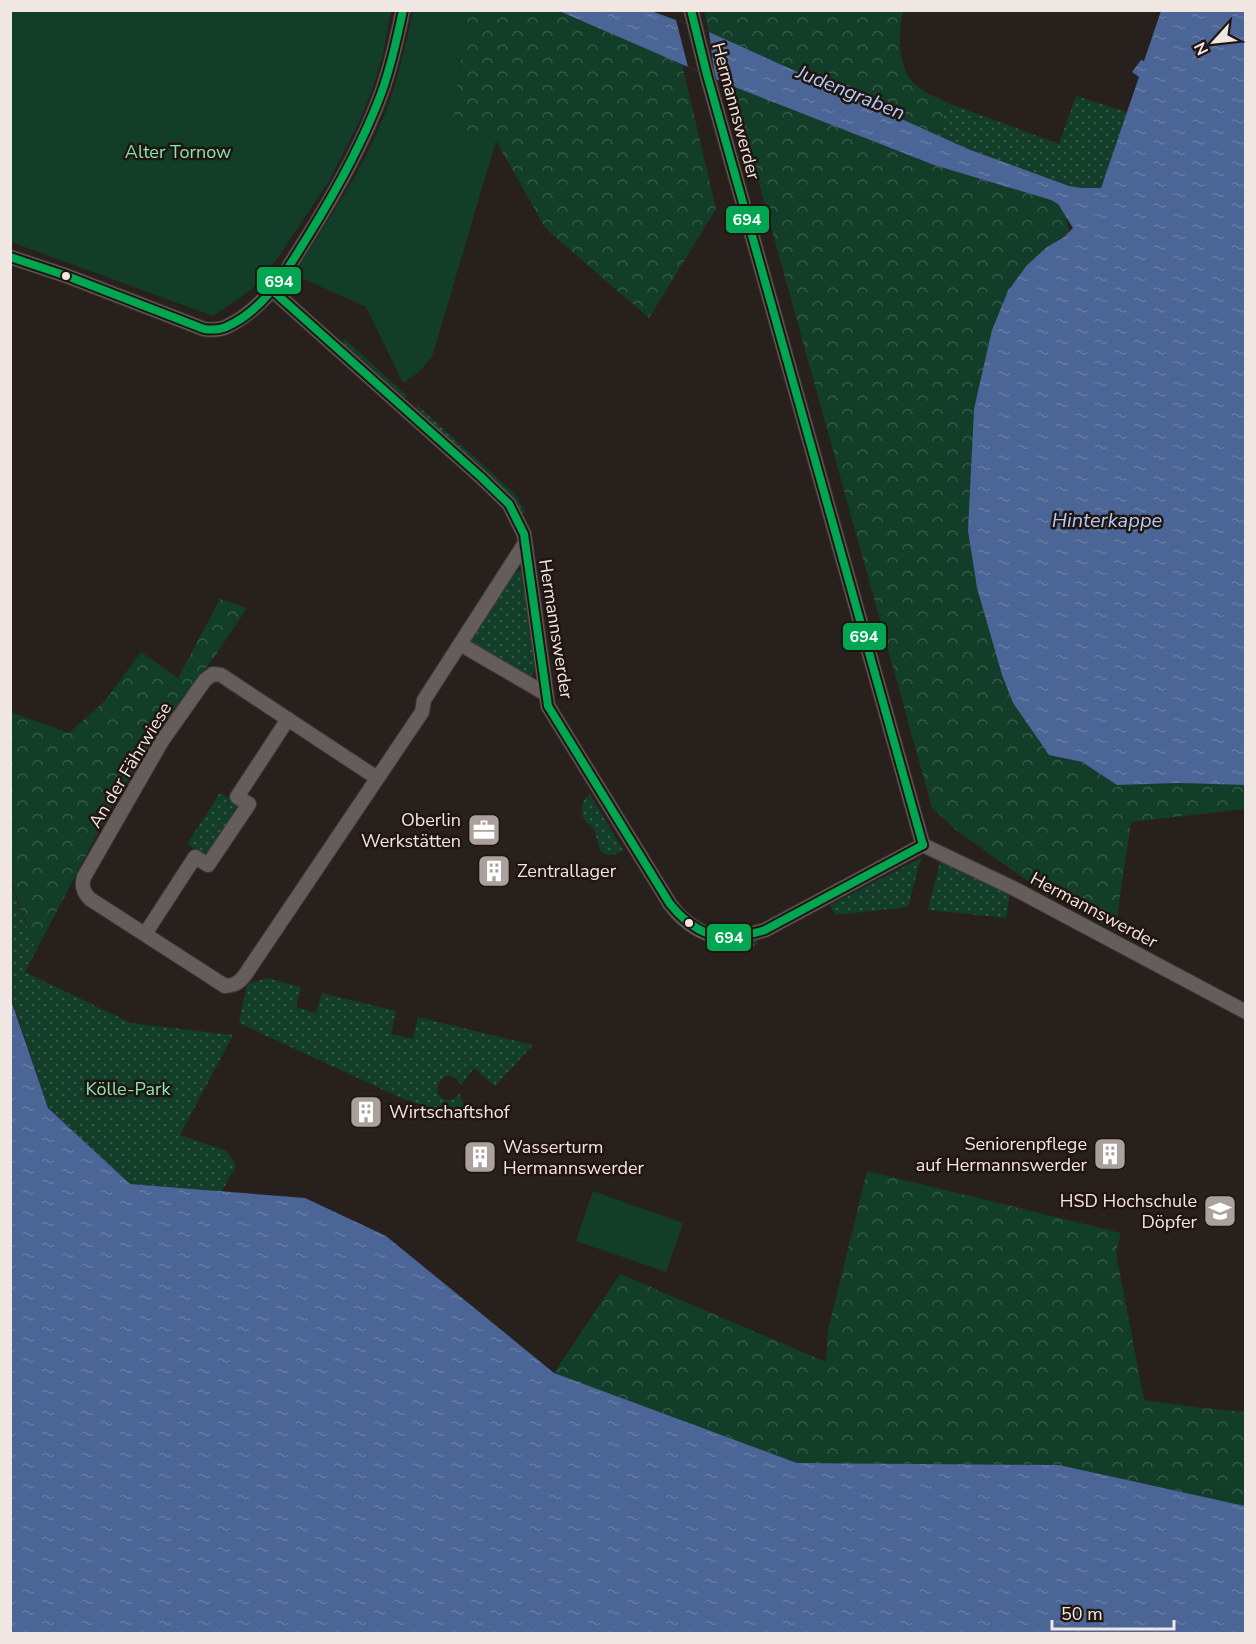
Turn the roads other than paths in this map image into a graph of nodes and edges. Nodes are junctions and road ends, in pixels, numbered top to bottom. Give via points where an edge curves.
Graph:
1 (403, 10) edge
2 (691, 10) edge
3 (10, 257) edge
4 (272, 290) junction
5 (525, 543) junction
6 (460, 644) junction
7 (546, 694) junction
8 (288, 719) junction
9 (377, 778) junction
10 (923, 845) junction
11 (145, 934) junction
12 (1245, 1012) edge

1 - 4 street via 393,58 360,144
2 - 10 street, Hermannswerder
3 - 4 street via 204,329 225,328
4 - 5 street, Hermannswerder via 509,504
5 - 6 street, An der Fährwiese
5 - 7 street, Hermannswerder
6 - 7 street
6 - 9 street, An der Fährwiese via 424,700 422,712
7 - 10 street, Hermannswerder via 548,706 670,904 692,927 706,934 737,937 765,930
8 - 9 street, An der Fährwiese
8 - 11 street via 237,796 249,804 214,857 208,866 195,857
8 - 11 street, An der Fährwiese via 221,675 213,674 162,741 82,882 90,899
9 - 11 street, An der Fährwiese via 237,984 225,986
10 - 12 street, Hermannswerder via 1015,889

